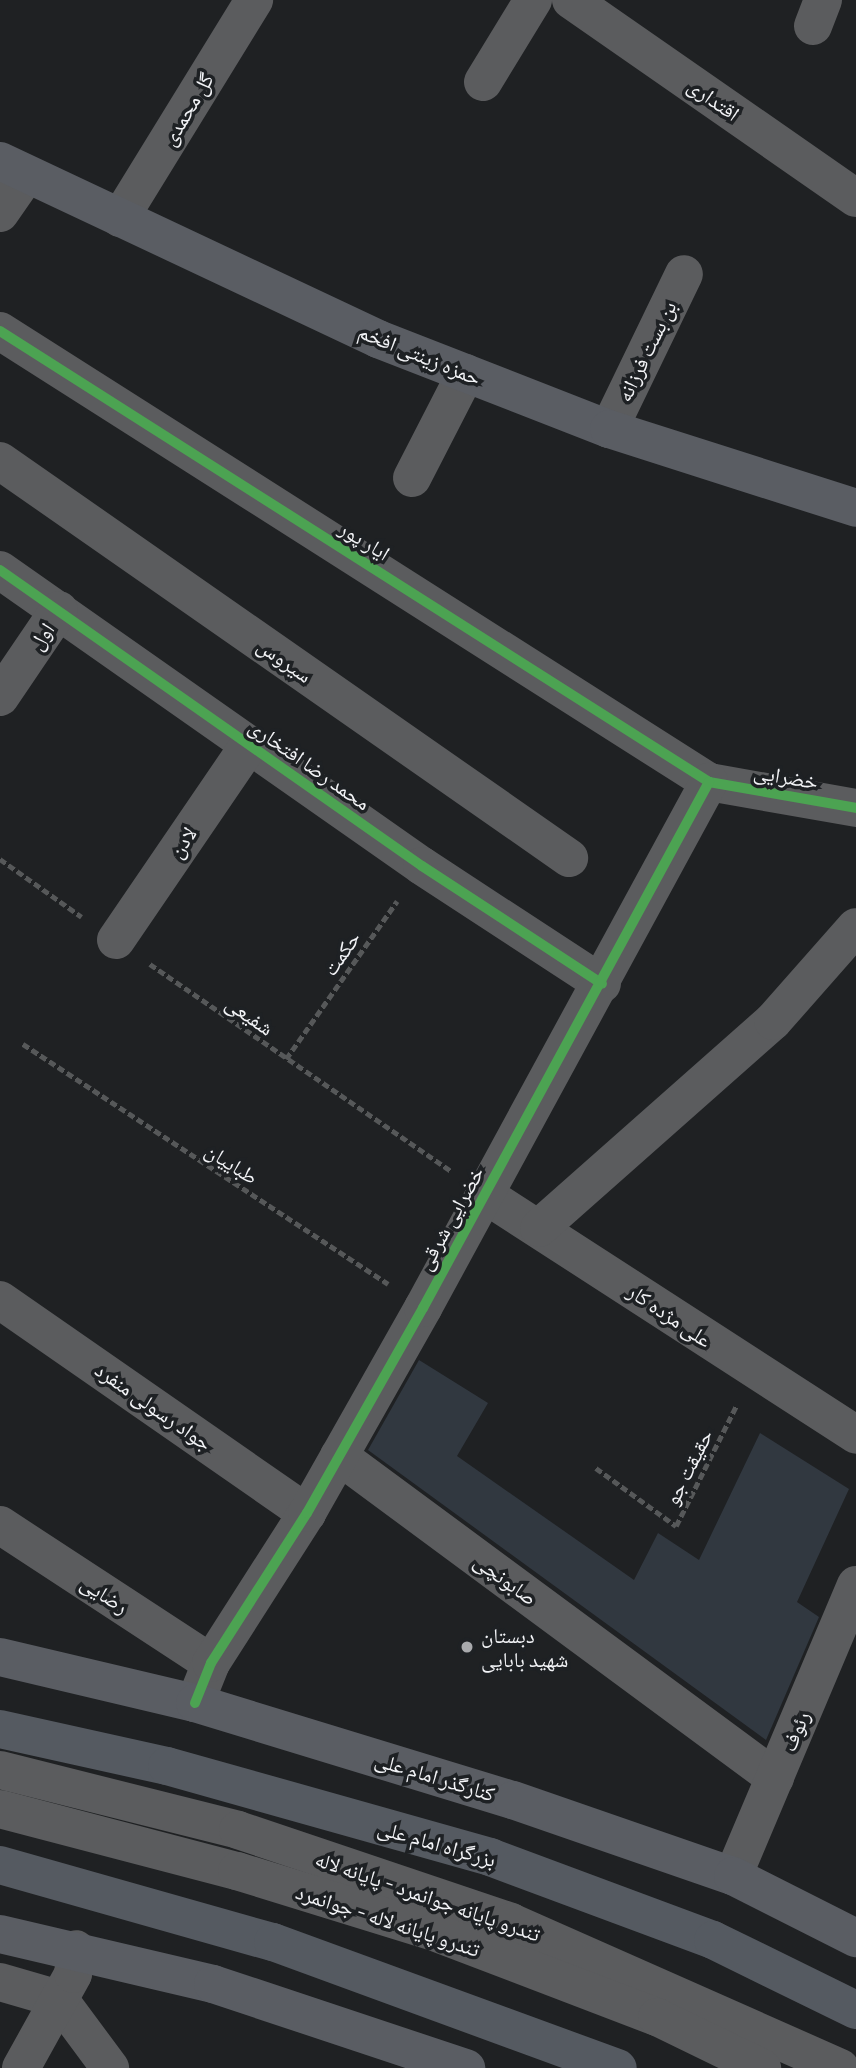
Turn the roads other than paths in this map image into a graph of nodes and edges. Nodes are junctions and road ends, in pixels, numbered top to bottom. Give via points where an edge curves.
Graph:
1 (254, 0) edge
2 (533, 0) edge
3 (571, 0) edge
4 (482, 82) dead end
5 (14, 168) edge
6 (856, 198) edge
7 (0, 213) edge
8 (120, 218) junction
9 (684, 274) dead end
10 (0, 331) edge
11 (466, 373) junction
12 (609, 429) junction
13 (0, 461) edge
14 (412, 478) dead end
15 (856, 508) edge
16 (0, 570) edge
17 (59, 610) junction
18 (0, 697) edge
19 (250, 745) junction
20 (709, 782) junction
21 (856, 808) edge
22 (569, 858) dead end
23 (856, 927) edge
24 (116, 940) road end
25 (602, 984) junction
26 (485, 1194) junction
27 (539, 1228) junction
28 (0, 1300) edge
29 (856, 1435) edge
30 (339, 1456) junction
31 (307, 1513) junction
32 (0, 1525) edge
33 (856, 1586) edge
34 (0, 1657) edge
35 (211, 1663) junction
36 (195, 1703) junction
37 (0, 1729) edge
38 (0, 1770) edge
39 (775, 1778) junction
40 (0, 1810) edge
41 (0, 1865) edge
42 (733, 1876) junction
43 (0, 1934) edge
44 (856, 1938) edge
45 (76, 1949) junction
46 (0, 1982) edge
47 (59, 1999) junction
48 (856, 2010) edge
49 (21, 2068) edge
50 (110, 2068) edge
51 (466, 2068) edge
52 (618, 2068) edge
53 (762, 2068) edge
54 (840, 2068) edge

1 - 8 street, گل محمدی
2 - 4 street
3 - 6 street, اقتداری
5 - 7 street
5 - 8 main road, حمزه زینتی افخم
8 - 11 main road, حمزه زینتی افخم
9 - 12 street, بن بست فرزانه
10 - 20 street, ایار پور
11 - 12 main road, حمزه زینتی افخم
11 - 14 street
12 - 15 main road, حمزه زینتی افخم
13 - 22 street, سیروس
16 - 17 street, محمد رضا افتخاری
17 - 18 street, اول
17 - 19 street, محمد رضا افتخاری
19 - 24 street, لادن
19 - 25 street, محمد رضا افتخاری
20 - 21 street, خضرایی
20 - 25 street, خضرایی شرقی
23 - 27 street via 773,1021
25 - 26 street, خضرایی شرقی
26 - 27 street, علی مژده کار
26 - 30 street, خضرایی شرقی
27 - 29 street, علی مژده کار
28 - 31 street, جواد رسولی منفرد
30 - 31 street, خضرایی شرقی
30 - 39 street, صابونچی
31 - 35 street, خضرایی شرقی
32 - 35 street, رضایی
33 - 39 street, رئوف
34 - 36 main road, کنارگذر امام علی
35 - 36 street, خضرایی شرقی
36 - 42 main road, کنارگذر امام علی via 513,1800
37 - 48 highway, بزرگراه امام علی via 167,1766 490,1857 713,1940
38 - 54 street, تندرو پایانه جوانمرد - پایانه لاله via 238,1830 511,1922
39 - 42 street, رئوف
40 - 53 street, تندرو پایانه لاله - جوانمرد via 237,1871 435,1932 657,2017
41 - 52 highway via 273,1942
42 - 44 main road, کنارگذر امام علی
43 - 45 main road
45 - 47 street via 73,1974
45 - 51 main road via 213,1984
46 - 47 street
47 - 49 street
47 - 50 street

